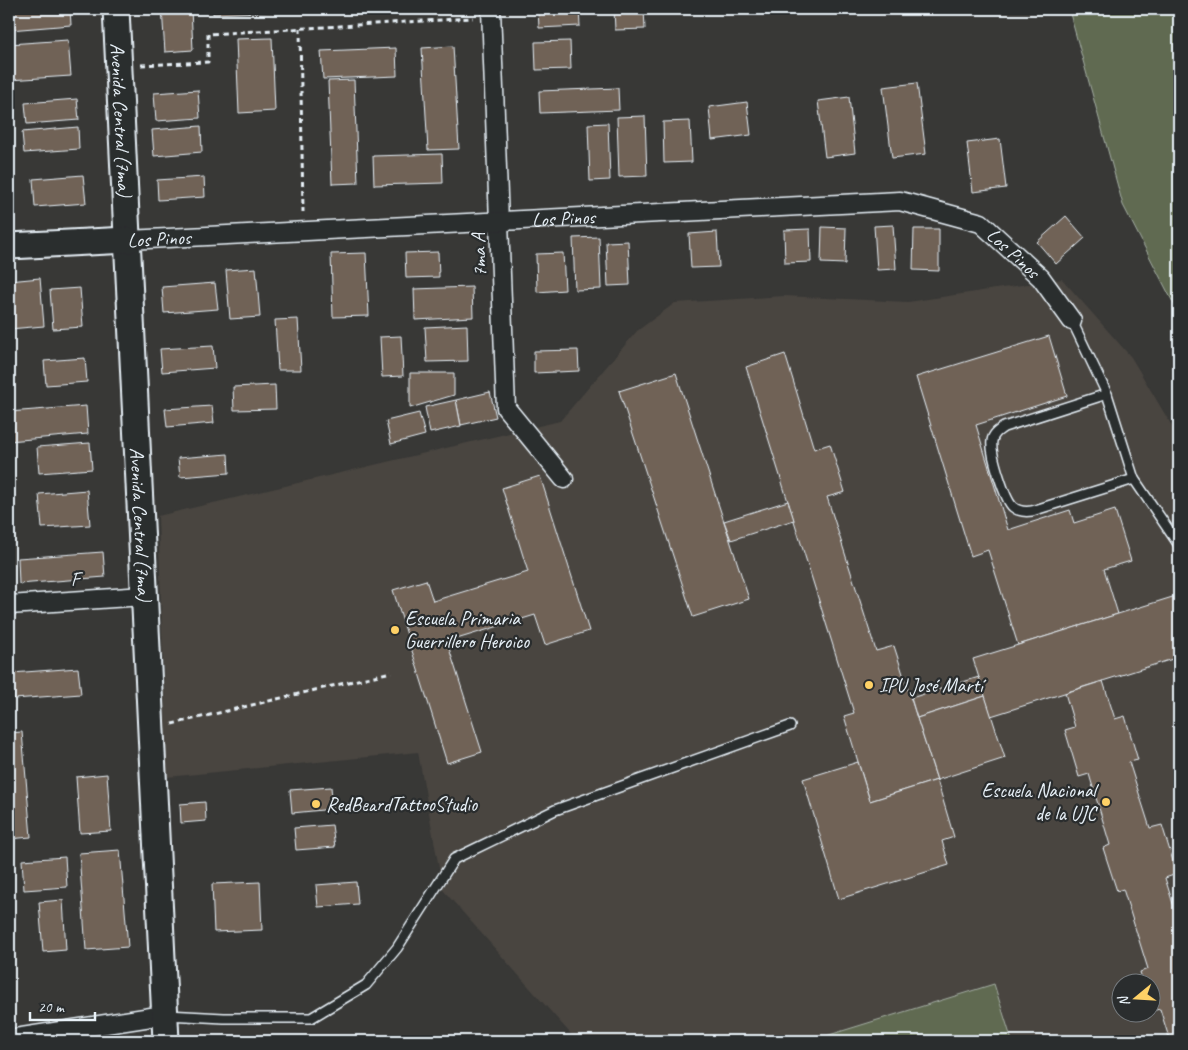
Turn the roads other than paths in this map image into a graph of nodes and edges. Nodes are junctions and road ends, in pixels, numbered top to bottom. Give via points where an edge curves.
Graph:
1 (116, 9) edge
2 (491, 13) edge
3 (499, 222) junction
4 (128, 240) junction
5 (9, 246) edge
6 (1072, 321) joint
7 (1108, 394) junction
8 (564, 479) dead end
9 (1134, 479) junction
10 (1179, 545) edge
11 (144, 596) junction
12 (9, 605) edge
13 (790, 726) dead end
14 (164, 1015) junction
15 (9, 1040) edge
16 (166, 1041) edge

1 - 4 main road, Avenida Central (7ma)
2 - 3 street, 7ma A
3 - 4 street, Los Pinos
3 - 6 street, Los Pinos via 900,201 981,223 1041,278
3 - 8 street, 7ma A via 506,408
4 - 5 main road, Los Pinos
4 - 11 main road, Avenida Central (7ma)
6 - 7 lane
7 - 9 lane
7 - 9 lane via 1004,427 992,440 996,463 1008,500 1022,512
9 - 10 lane
11 - 12 street, F
11 - 14 main road, Avenida Central (7ma)
13 - 14 lane via 555,810 454,859 397,948 366,985 311,1018
14 - 15 street
14 - 16 main road, Avenida Central (7ma)

